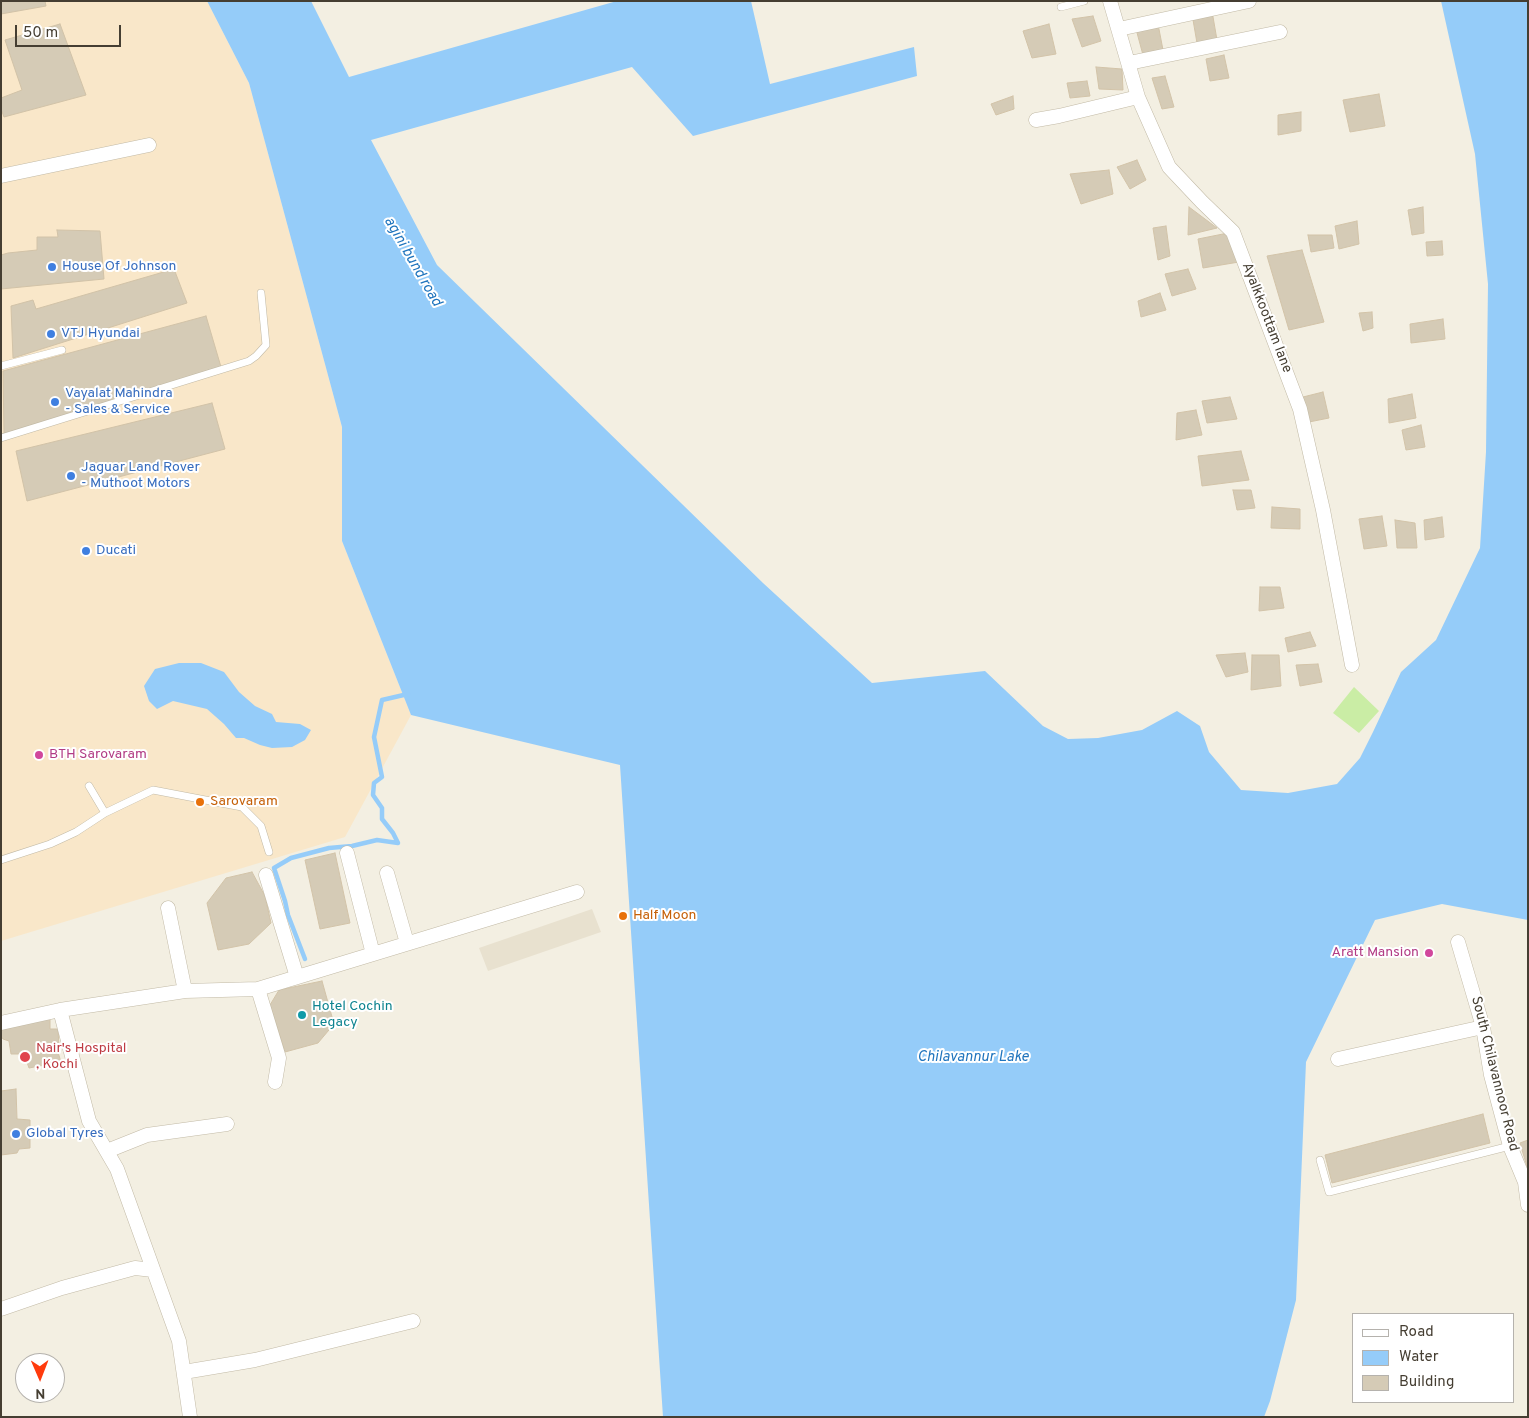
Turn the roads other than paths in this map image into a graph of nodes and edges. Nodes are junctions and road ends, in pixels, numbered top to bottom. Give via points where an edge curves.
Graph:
1 (1084, 1) edge
2 (1110, 1) edge
3 (1249, 1) edge
4 (1061, 8) dead end
5 (1120, 29) junction
6 (1280, 32) dead end
7 (1129, 64) junction
8 (1138, 97) junction
9 (1036, 120) dead end
10 (149, 145) dead end
11 (1, 176) edge
12 (261, 293) dead end
13 (62, 350) dead end
14 (1, 366) edge
15 (1, 438) edge
16 (1352, 666) dead end
17 (90, 786) dead end
18 (105, 813) junction
19 (269, 852) dead end
20 (347, 852) dead end
21 (1, 860) edge
22 (387, 873) dead end
23 (266, 875) dead end
24 (577, 892) dead end
25 (168, 908) dead end
26 (1458, 942) dead end
27 (407, 943) junction
28 (373, 954) junction
29 (298, 977) junction
30 (258, 989) junction
31 (185, 991) junction
32 (60, 1010) junction
33 (1, 1023) edge
34 (1483, 1027) junction
35 (1338, 1059) dead end
36 (275, 1082) dead end
37 (227, 1124) dead end
38 (1510, 1146) junction
39 (107, 1151) junction
40 (1320, 1160) dead end
41 (1526, 1182) edge
42 (1528, 1205) edge
43 (154, 1270) junction
44 (1, 1309) edge
45 (413, 1321) dead end
46 (184, 1372) junction
47 (190, 1417) edge

1 - 4 lane
2 - 5 street, Ayalkkoottam lane
3 - 5 street
5 - 7 street, Ayalkkoottam lane
6 - 7 street
7 - 8 street, Ayalkkoottam lane
8 - 9 street
8 - 16 street, Ayalkkoottam lane via 1168,167 1233,232 1300,409 1323,510
10 - 11 street
12 - 15 lane via 266,345 249,361
13 - 14 lane
17 - 18 lane
18 - 19 lane via 153,790 242,807 262,826
18 - 21 lane via 50,844
20 - 28 street
22 - 27 street
23 - 29 street
24 - 27 street
25 - 31 street
26 - 34 street, South Chilavannoor Road
27 - 28 street
28 - 29 street
29 - 30 street
30 - 31 street
30 - 36 street via 279,1058
31 - 32 street
32 - 33 street
32 - 39 street via 89,1121
34 - 35 street
34 - 38 street, South Chilavannoor Road via 1491,1075
37 - 39 street via 147,1135
38 - 40 lane via 1329,1192
38 - 41 street, South Chilavannoor Road
39 - 43 street via 117,1169
41 - 42 street, South Chilavannoor Road
43 - 44 street via 136,1268
43 - 46 street via 179,1341
45 - 46 street via 255,1360
46 - 47 street

